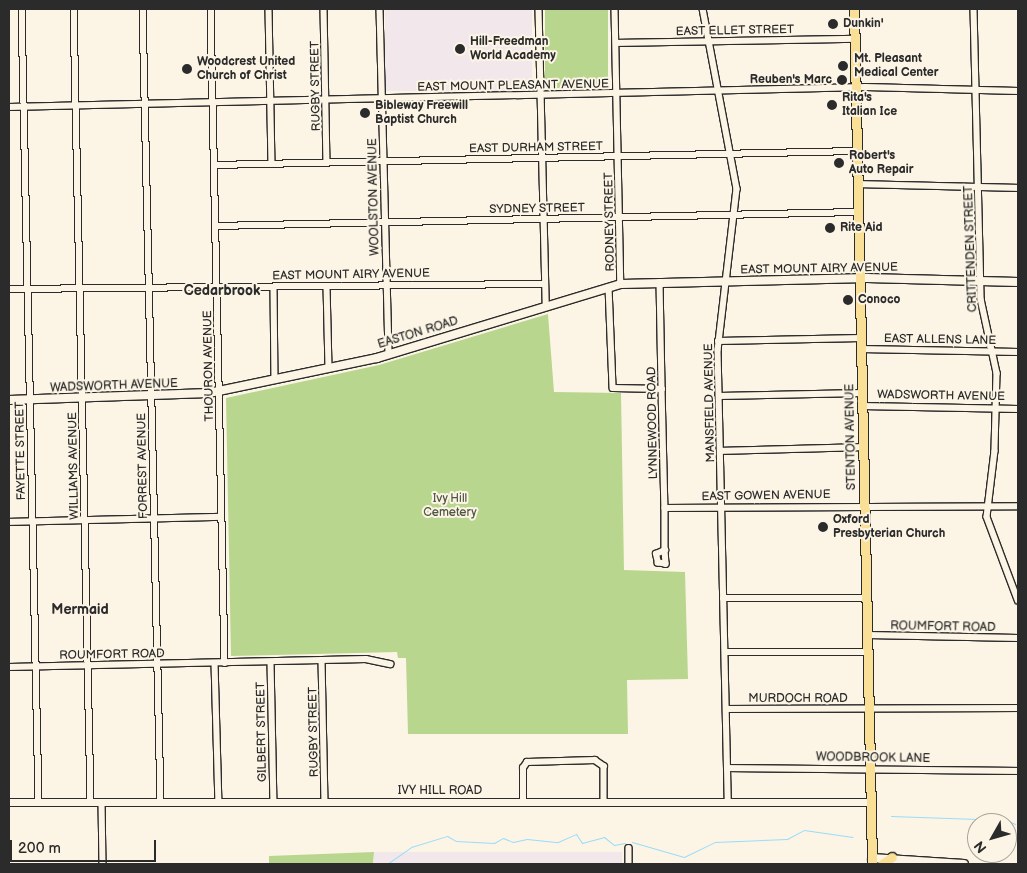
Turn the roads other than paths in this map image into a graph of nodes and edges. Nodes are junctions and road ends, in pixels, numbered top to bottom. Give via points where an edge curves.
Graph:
1 (22, 9) edge
2 (74, 9) edge
3 (143, 9) edge
4 (212, 9) edge
5 (269, 9) edge
6 (324, 9) edge
7 (380, 9) edge
8 (538, 9) edge
9 (615, 9) edge
10 (703, 9) edge
11 (854, 9) edge
12 (974, 9) edge
13 (854, 38) junction
14 (710, 41) junction
15 (616, 43) junction
16 (856, 88) junction
17 (976, 90) junction
18 (1018, 91) edge
19 (721, 92) junction
20 (617, 94) junction
21 (540, 96) junction
22 (382, 99) junction
23 (326, 100) junction
24 (271, 102) junction
25 (214, 103) junction
26 (76, 104) junction
27 (145, 104) junction
28 (9, 107) edge
29 (24, 107) junction
30 (857, 151) junction
31 (734, 154) junction
32 (618, 156) junction
33 (541, 158) junction
34 (383, 162) junction
35 (327, 163) junction
36 (272, 164) junction
37 (215, 165) junction
38 (858, 184) junction
39 (978, 187) junction
40 (1018, 188) edge
41 (858, 212) junction
42 (736, 216) junction
43 (619, 218) junction
44 (543, 219) junction
45 (384, 223) junction
46 (216, 226) junction
47 (860, 279) junction
48 (981, 281) junction
49 (660, 282) junction
50 (728, 282) junction
51 (1018, 282) edge
52 (544, 284) junction
53 (621, 284) junction
54 (327, 286) junction
55 (386, 286) junction
56 (218, 287) junction
57 (274, 287) junction
58 (609, 287) junction
59 (80, 288) junction
60 (150, 288) junction
61 (9, 289) edge
62 (28, 289) junction
63 (546, 306) junction
64 (861, 338) junction
65 (718, 341) junction
66 (861, 348) junction
67 (994, 352) junction
68 (1018, 352) edge
69 (389, 354) junction
70 (329, 368) junction
71 (276, 379) junction
72 (662, 389) junction
73 (219, 391) junction
74 (862, 393) junction
75 (152, 396) junction
76 (719, 396) junction
77 (83, 398) junction
78 (9, 400) edge
79 (30, 400) junction
80 (862, 406) junction
81 (996, 409) junction
82 (1018, 409) edge
83 (863, 447) junction
84 (720, 451) junction
85 (865, 504) junction
86 (722, 506) junction
87 (987, 506) junction
88 (1018, 506) edge
89 (665, 508) junction
90 (221, 518) junction
91 (154, 519) junction
92 (85, 520) junction
93 (9, 522) edge
94 (33, 522) junction
95 (665, 550) junction
96 (724, 598) junction
97 (867, 598) junction
98 (1018, 600) edge
99 (868, 635) junction
100 (1018, 638) edge
101 (725, 652) junction
102 (868, 652) junction
103 (322, 660) junction
104 (225, 662) junction
105 (271, 662) junction
106 (216, 663) junction
107 (158, 664) junction
108 (390, 664) dead end
109 (88, 666) junction
110 (9, 667) edge
111 (36, 667) junction
112 (869, 707) junction
113 (1018, 708) edge
114 (726, 709) junction
115 (727, 768) junction
116 (871, 768) junction
117 (1018, 770) edge
118 (9, 802) edge
119 (39, 802) junction
120 (91, 802) junction
121 (102, 802) junction
122 (161, 802) junction
123 (219, 802) junction
124 (326, 802) junction
125 (523, 802) junction
126 (604, 802) junction
127 (728, 802) junction
128 (871, 802) junction
129 (274, 803) junction
130 (629, 848) dead end
131 (892, 857) junction
132 (872, 861) edge
133 (103, 864) edge
134 (630, 864) edge
135 (882, 864) edge
136 (964, 864) edge

1 - 29 street, FAYETTE STREET
2 - 26 street, WILLIAMS AVENUE
3 - 27 street, FORREST AVENUE
4 - 25 street, THOURON AVENUE
5 - 24 street
6 - 23 street, RUGBY STREET
7 - 22 street, WOOLSTON AVENUE
8 - 21 street
9 - 15 street, RODNEY STREET
10 - 14 street, MANSFIELD AVENUE
11 - 13 main road, STENTON AVENUE
12 - 17 street, CRITTENDEN STREET
13 - 14 street, EAST ELLET STREET
13 - 16 main road, STENTON AVENUE
14 - 15 street, EAST ELLET STREET
14 - 19 street, MANSFIELD AVENUE
15 - 20 street, RODNEY STREET
16 - 17 street, EAST MOUNT PLEASANT AVENUE
16 - 19 street, EAST MOUNT PLEASANT AVENUE
16 - 30 main road, STENTON AVENUE
17 - 18 street, EAST MOUNT PLEASANT AVENUE
17 - 39 street, CRITTENDEN STREET
19 - 20 street, EAST MOUNT PLEASANT AVENUE
19 - 31 street, MANSFIELD AVENUE
20 - 21 street, EAST MOUNT PLEASANT AVENUE
20 - 32 street, RODNEY STREET
21 - 22 street, EAST MOUNT PLEASANT AVENUE
21 - 33 street
22 - 23 street, EAST MOUNT PLEASANT AVENUE
22 - 34 street, WOOLSTON AVENUE
23 - 24 street, EAST MOUNT PLEASANT AVENUE
23 - 35 street, RUGBY STREET
24 - 25 street, EAST MOUNT PLEASANT AVENUE
24 - 36 street
25 - 27 street, EAST MOUNT PLEASANT AVENUE
25 - 37 street, THOURON AVENUE
26 - 27 street, EAST MOUNT PLEASANT AVENUE
26 - 29 street, EAST MOUNT PLEASANT AVENUE
26 - 59 street, WILLIAMS AVENUE
27 - 60 street, FORREST AVENUE
28 - 29 street, EAST MOUNT PLEASANT AVENUE
29 - 62 street, FAYETTE STREET
30 - 31 street, EAST DURHAM STREET
30 - 38 main road, STENTON AVENUE
31 - 32 street, EAST DURHAM STREET
31 - 42 street, MANSFIELD AVENUE
32 - 33 street, EAST DURHAM STREET
32 - 43 street, RODNEY STREET
33 - 34 street, EAST DURHAM STREET
33 - 44 street
34 - 35 street, EAST DURHAM STREET
34 - 45 street, WOOLSTON AVENUE
35 - 36 street, EAST DURHAM STREET
36 - 37 street, EAST DURHAM STREET
37 - 46 street, THOURON AVENUE
38 - 39 street
38 - 41 main road, STENTON AVENUE
39 - 40 street
39 - 48 street, CRITTENDEN STREET
41 - 42 street, SYDNEY STREET
41 - 47 main road, STENTON AVENUE
42 - 43 street, SYDNEY STREET
42 - 50 street, MANSFIELD AVENUE
43 - 44 street, SYDNEY STREET
43 - 53 street, RODNEY STREET
44 - 45 street, SYDNEY STREET
44 - 52 street
45 - 46 street, SYDNEY STREET
45 - 55 street, WOOLSTON AVENUE
46 - 56 street, THOURON AVENUE
47 - 48 main road, EAST MOUNT AIRY AVENUE
47 - 50 main road, EAST MOUNT AIRY AVENUE
47 - 64 main road, STENTON AVENUE
48 - 51 main road, EAST MOUNT AIRY AVENUE
48 - 67 street, CRITTENDEN STREET via 982,310
49 - 50 main road, EAST MOUNT AIRY AVENUE
49 - 53 main road, EAST MOUNT AIRY AVENUE
49 - 72 street, LYNNEWOOD ROAD
50 - 65 street, MANSFIELD AVENUE
52 - 55 street, EAST MOUNT AIRY AVENUE
52 - 63 street
53 - 58 main road, EASTON ROAD
54 - 55 street, EAST MOUNT AIRY AVENUE
54 - 57 street, EAST MOUNT AIRY AVENUE
54 - 70 street
55 - 69 street, WOOLSTON AVENUE
56 - 57 street, EAST MOUNT AIRY AVENUE
56 - 60 street, EAST MOUNT AIRY AVENUE
56 - 73 street, THOURON AVENUE
57 - 71 street
58 - 63 main road, EASTON ROAD
58 - 72 street, RODNEY STREET via 613,388
59 - 60 street, EAST MOUNT AIRY AVENUE
59 - 62 street, EAST MOUNT AIRY AVENUE
59 - 77 street, WILLIAMS AVENUE
60 - 75 street, FORREST AVENUE
61 - 62 street, EAST MOUNT AIRY AVENUE
62 - 79 street, FAYETTE STREET
63 - 69 main road, EASTON ROAD
64 - 65 street
64 - 66 main road, STENTON AVENUE
65 - 76 street, MANSFIELD AVENUE
66 - 67 street, EAST ALLENS LANE
66 - 74 main road, STENTON AVENUE
67 - 68 street, EAST ALLENS LANE
67 - 81 street, CRITTENDEN STREET
69 - 70 main road, EASTON ROAD
70 - 71 main road, EASTON ROAD
71 - 73 main road, EASTON ROAD
72 - 89 street, LYNNEWOOD ROAD
73 - 75 main road, WADSWORTH AVENUE
73 - 90 street, THOURON AVENUE
74 - 76 street
74 - 80 main road, STENTON AVENUE
75 - 77 main road, WADSWORTH AVENUE
75 - 91 street, FORREST AVENUE
76 - 84 street, MANSFIELD AVENUE
77 - 79 main road, WADSWORTH AVENUE
77 - 92 street, WILLIAMS AVENUE
78 - 79 main road, WADSWORTH AVENUE
79 - 94 street, FAYETTE STREET
80 - 81 street, WADSWORTH AVENUE
80 - 83 main road, STENTON AVENUE
81 - 82 street, WADSWORTH AVENUE
81 - 87 street, CRITTENDEN STREET
83 - 84 street
83 - 85 main road, STENTON AVENUE
84 - 86 street, MANSFIELD AVENUE
85 - 86 street, EAST GOWEN AVENUE
85 - 87 street, EAST GOWEN AVENUE
85 - 97 main road, STENTON AVENUE
86 - 89 street, EAST GOWEN AVENUE
86 - 96 street, MANSFIELD AVENUE
87 - 88 street, EAST GOWEN AVENUE
87 - 98 street, CRITTENDEN STREET via 990,528
89 - 95 street, LYNNEWOOD ROAD
90 - 91 street
90 - 104 street, THOURON AVENUE
91 - 92 street
91 - 107 street, FORREST AVENUE
92 - 94 street
92 - 109 street, WILLIAMS AVENUE
93 - 94 street
94 - 111 street, FAYETTE STREET
95 - 95 street, LYNNEWOOD ROAD via 656,556 657,562 666,564
96 - 97 street
96 - 101 street, MANSFIELD AVENUE
97 - 99 main road, STENTON AVENUE
99 - 100 street, ROUMFORT ROAD
99 - 102 main road, STENTON AVENUE
101 - 102 street
101 - 114 street, MANSFIELD AVENUE
102 - 112 main road, STENTON AVENUE
103 - 105 street
103 - 108 street via 378,660
103 - 124 street, RUGBY STREET
104 - 105 street
104 - 106 street, ROUMFORT ROAD
105 - 129 street, GILBERT STREET
106 - 107 street, ROUMFORT ROAD
106 - 123 street
107 - 109 street, ROUMFORT ROAD
107 - 122 street, FORREST AVENUE
109 - 111 street, ROUMFORT ROAD
109 - 120 street, WILLIAMS AVENUE
110 - 111 street, ROUMFORT ROAD
111 - 119 street, FAYETTE STREET
112 - 113 street, MURDOCH ROAD
112 - 114 street, MURDOCH ROAD
112 - 116 main road, STENTON AVENUE
114 - 115 street, MANSFIELD AVENUE
115 - 116 street, WOODBROOK LANE
115 - 127 street, MANSFIELD AVENUE
116 - 117 street, WOODBROOK LANE
116 - 128 main road, STENTON AVENUE
118 - 119 street, IVY HILL ROAD
119 - 120 street, IVY HILL ROAD
120 - 121 street, IVY HILL ROAD
121 - 122 street, IVY HILL ROAD
121 - 133 street
122 - 123 street, IVY HILL ROAD
123 - 129 street, IVY HILL ROAD
124 - 125 street, IVY HILL ROAD
124 - 129 street, IVY HILL ROAD
125 - 126 street, IVY HILL ROAD
125 - 126 street via 523,768 528,762 595,760 604,766
126 - 127 street, IVY HILL ROAD
127 - 128 street, IVY HILL ROAD
128 - 132 main road, STENTON AVENUE
130 - 134 street
131 - 132 main road
131 - 135 main road
131 - 136 main road

